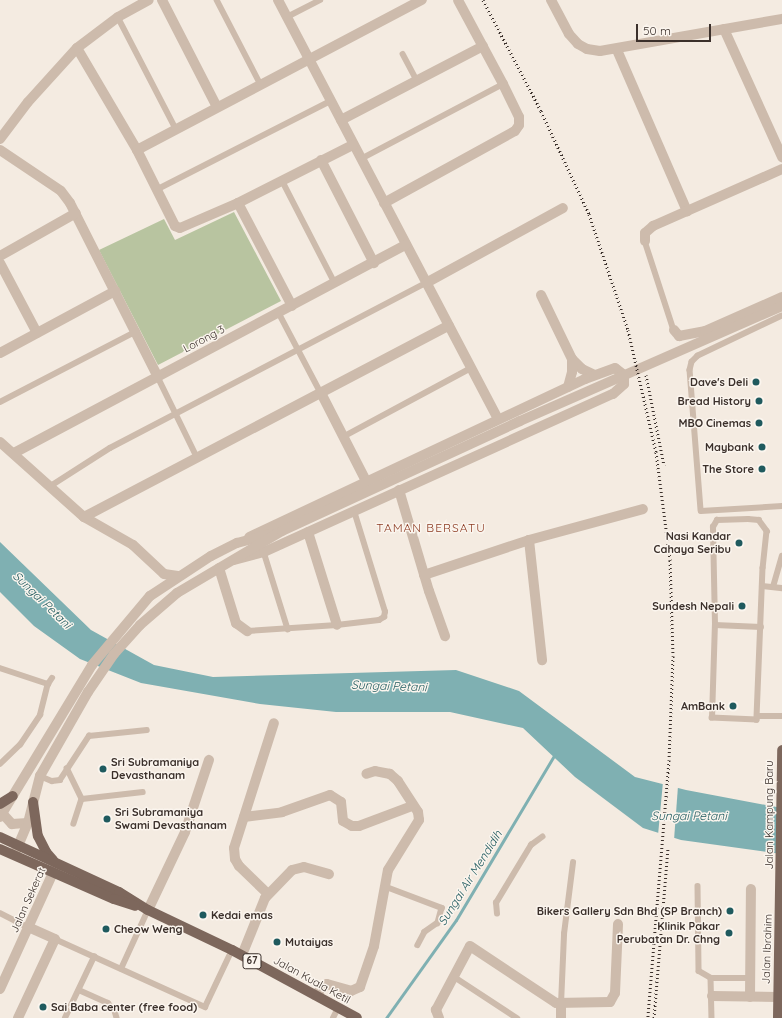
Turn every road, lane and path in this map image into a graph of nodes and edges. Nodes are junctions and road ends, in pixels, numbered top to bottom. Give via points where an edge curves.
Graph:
1 (162, 0) edge
2 (217, 0) edge
3 (278, 0) edge
4 (320, 0) edge
5 (422, 0) edge
6 (458, 0) edge
7 (551, 0) edge
8 (146, 1) edge
9 (118, 17) junction
10 (287, 18) junction
11 (782, 19) edge
12 (724, 29) junction
13 (483, 46) junction
14 (77, 48) junction
15 (617, 50) junction
16 (403, 54) dead end
17 (310, 60) junction
18 (417, 80) junction
19 (503, 84) junction
20 (261, 85) junction
21 (331, 101) junction
22 (217, 107) junction
23 (341, 120) junction
24 (176, 129) junction
25 (0, 139) edge
26 (353, 145) junction
27 (0, 150) edge
28 (137, 150) junction
29 (782, 158) edge
30 (361, 159) junction
31 (322, 160) junction
32 (782, 168) edge
33 (282, 180) junction
34 (156, 190) junction
35 (238, 203) junction
36 (384, 204) junction
37 (563, 208) dead end
38 (687, 211) junction
39 (76, 213) junction
40 (645, 241) joint
41 (406, 245) junction
42 (0, 256) edge
43 (0, 263) edge
44 (374, 263) junction
45 (335, 283) junction
46 (426, 283) junction
47 (115, 291) junction
48 (541, 295) dead end
49 (782, 297) edge
50 (292, 306) junction
51 (782, 306) edge
52 (279, 313) junction
53 (782, 316) edge
54 (449, 325) junction
55 (674, 330) joint
56 (137, 331) junction
57 (37, 333) junction
58 (300, 351) junction
59 (0, 353) edge
60 (572, 359) junction
61 (471, 368) junction
62 (595, 375) junction
63 (158, 377) junction
64 (568, 387) junction
65 (320, 393) junction
66 (0, 402) edge
67 (176, 414) junction
68 (498, 419) junction
69 (343, 437) junction
70 (0, 442) edge
71 (14, 453) junction
72 (197, 457) junction
73 (366, 481) junction
74 (49, 487) junction
75 (399, 490) junction
76 (782, 506) edge
77 (643, 509) dead end
78 (354, 512) junction
79 (84, 517) junction
80 (282, 531) junction
81 (308, 532) junction
82 (529, 540) junction
83 (236, 543) junction
84 (264, 552) junction
85 (782, 556) edge
86 (232, 560) junction
87 (219, 568) junction
88 (424, 575) junction
89 (178, 576) junction
90 (762, 586) junction
91 (773, 587) junction
92 (782, 588) edge
93 (337, 625) junction
94 (715, 625) junction
95 (761, 627) junction
96 (288, 629) junction
97 (246, 631) joint
98 (445, 636) dead end
99 (542, 660) dead end
100 (0, 668) edge
101 (52, 678) dead end
102 (48, 684) junction
103 (757, 716) junction
104 (782, 716) edge
105 (274, 723) dead end
106 (147, 730) dead end
107 (782, 750) edge
108 (782, 758) edge
109 (209, 760) dead end
110 (0, 764) edge
111 (67, 768) junction
112 (366, 774) dead end
113 (40, 776) junction
114 (143, 792) dead end
115 (13, 796) joint
116 (82, 799) junction
117 (33, 802) junction
118 (412, 806) junction
119 (1, 811) edge
120 (244, 818) junction
121 (28, 823) junction
122 (74, 824) dead end
123 (542, 837) dead end
124 (0, 838) edge
125 (0, 849) edge
126 (16, 850) junction
127 (573, 863) dead end
128 (55, 869) junction
129 (329, 874) dead end
130 (781, 880) edge
131 (384, 886) junction
132 (698, 886) dead end
133 (751, 889) dead end
134 (268, 894) junction
135 (148, 910) junction
136 (0, 913) edge
137 (497, 914) dead end
138 (618, 924) dead end
139 (28, 927) junction
140 (55, 939) junction
141 (418, 945) dead end
142 (232, 950) junction
143 (242, 955) junction
144 (94, 957) junction
145 (121, 969) junction
146 (453, 976) junction
147 (711, 978) junction
148 (750, 978) junction
149 (0, 989) edge
150 (78, 990) junction
151 (315, 995) junction
152 (712, 996) junction
153 (750, 996) junction
154 (778, 997) junction
155 (561, 1004) junction
156 (338, 1008) junction
157 (356, 1017) edge
158 (18, 1018) edge
159 (65, 1018) edge
160 (117, 1018) edge
161 (333, 1018) edge
162 (439, 1018) edge
163 (517, 1018) edge
164 (561, 1018) edge
165 (712, 1018) edge
166 (778, 1018) edge

1 - 22 street
2 - 20 lane
3 - 10 street
4 - 10 lane
5 - 17 street
6 - 13 street
7 - 15 street via 569,34 578,44 600,52
8 - 9 street
9 - 14 street
9 - 24 lane
10 - 17 street
11 - 12 street
12 - 15 street
12 - 29 street
13 - 18 street
13 - 19 street
14 - 25 street via 28,102
14 - 28 street
15 - 38 street
16 - 18 lane
17 - 20 street
17 - 21 street
18 - 23 street
19 - 30 lane
19 - 36 street via 519,117 519,125 515,131
20 - 22 street
21 - 23 street
21 - 34 lane
22 - 24 street
23 - 26 street
24 - 28 street
26 - 30 street
26 - 31 street
27 - 39 street via 61,191
28 - 34 street
30 - 36 street
31 - 33 street
31 - 44 street
32 - 38 street
33 - 35 street
33 - 45 lane
34 - 35 street via 175,226 180,228
35 - 50 street
36 - 41 street
37 - 46 street
38 - 40 street via 648,230
39 - 42 street
39 - 47 street
40 - 55 lane
41 - 44 street, Lorong 3
41 - 46 street
43 - 57 street
44 - 45 street, Lorong 3
45 - 50 street, Lorong 3
46 - 54 street
46 - 58 lane
47 - 56 street
47 - 57 street
48 - 60 street
49 - 55 street via 705,330 679,336
50 - 52 street, Lorong 3
51 - 80 street via 520,421
52 - 58 lane
52 - 63 street, Lorong 3
53 - 76 lane via 698,356 692,362 690,370 701,511
54 - 61 street
54 - 65 street
56 - 63 street
56 - 66 lane
57 - 59 street
58 - 65 lane
58 - 67 lane
60 - 62 street via 582,369
60 - 64 street
61 - 68 street
61 - 69 lane
62 - 64 street
62 - 75 street via 610,369 619,369 624,375 624,384 613,394
63 - 67 lane
63 - 71 street, Lorong 3
64 - 68 street
65 - 69 street
65 - 72 street
67 - 72 lane
67 - 74 lane via 110,448
68 - 73 street
69 - 73 street
70 - 71 street
71 - 74 street
72 - 79 street
73 - 83 street
74 - 79 street
75 - 78 street
75 - 88 street
77 - 82 street
78 - 81 street
78 - 93 lane via 385,612 379,620
79 - 89 street via 133,545 164,574
80 - 83 street
80 - 86 street
81 - 84 street
81 - 93 street
82 - 88 street
82 - 99 street
83 - 89 street
84 - 86 street
84 - 96 lane
85 - 91 lane
86 - 87 street
87 - 97 street via 236,623
87 - 113 street via 177,593 140,624 101,671
88 - 98 street
89 - 115 street via 150,596 92,665
90 - 91 lane
90 - 94 lane via 767,531 764,524 759,520 748,519 717,520 713,527
90 - 95 lane
91 - 92 lane
93 - 96 lane
94 - 95 lane
94 - 103 lane via 712,718 757,720
95 - 103 lane
96 - 97 lane
100 - 102 lane
101 - 102 lane
102 - 110 lane via 40,715 20,745
103 - 104 lane
105 - 120 street
106 - 111 lane via 89,736
107 - 108 main road, Jalan Kampung Baru
108 - 130 main road, Jalan Kampung Baru
109 - 135 street via 185,832
111 - 113 lane via 57,782
111 - 116 lane
112 - 118 street via 375,771 390,774 398,781
113 - 117 street
114 - 116 lane
115 - 119 main road
116 - 122 lane
117 - 121 street
117 - 128 main road via 38,836
118 - 120 street via 359,826 352,826 343,821 341,802 330,795 282,812
118 - 131 street via 418,812 419,820 393,860
119 - 121 street via 12,824
120 - 134 street via 236,835 235,859
121 - 126 street
123 - 137 lane via 531,845 496,902
124 - 126 main road, Jalan Kuala Ketil / 67
125 - 126 main road, Jalan Kuala Ketil / 67
126 - 128 main road, Jalan Kuala Ketil / 67
127 - 155 lane via 564,934
128 - 135 main road, Jalan Kuala Ketil / 67 via 114,900
128 - 139 street, Jalan Sekerat
129 - 134 street via 298,866
130 - 154 main road, Jalan Ibrahim
131 - 141 lane via 442,908 438,923 425,932
131 - 151 street via 374,946 360,987 351,992 327,984
132 - 147 lane via 697,964 704,976
133 - 148 street
134 - 143 street
135 - 142 main road, Jalan Kuala Ketil / 67
135 - 145 lane
136 - 139 lane
138 - 155 street via 613,1000 607,1003
139 - 140 street
139 - 149 street, Jalan Sekerat
140 - 144 lane
140 - 158 street
142 - 143 main road, Jalan Kuala Ketil / 67
142 - 145 lane via 205,1007
143 - 151 main road, Jalan Kuala Ketil / 67
144 - 145 lane
144 - 150 lane
146 - 155 street via 470,946 551,1001
146 - 162 street via 436,1010
146 - 163 lane
147 - 148 lane
147 - 152 lane
148 - 153 street
150 - 159 lane
150 - 160 lane via 108,1003
151 - 156 main road, Jalan Kuala Ketil / 67
152 - 153 street
152 - 165 lane
153 - 154 street
154 - 166 main road, Jalan Ibrahim
155 - 164 street
156 - 157 main road, Jalan Kuala Ketil / 67
156 - 161 lane

